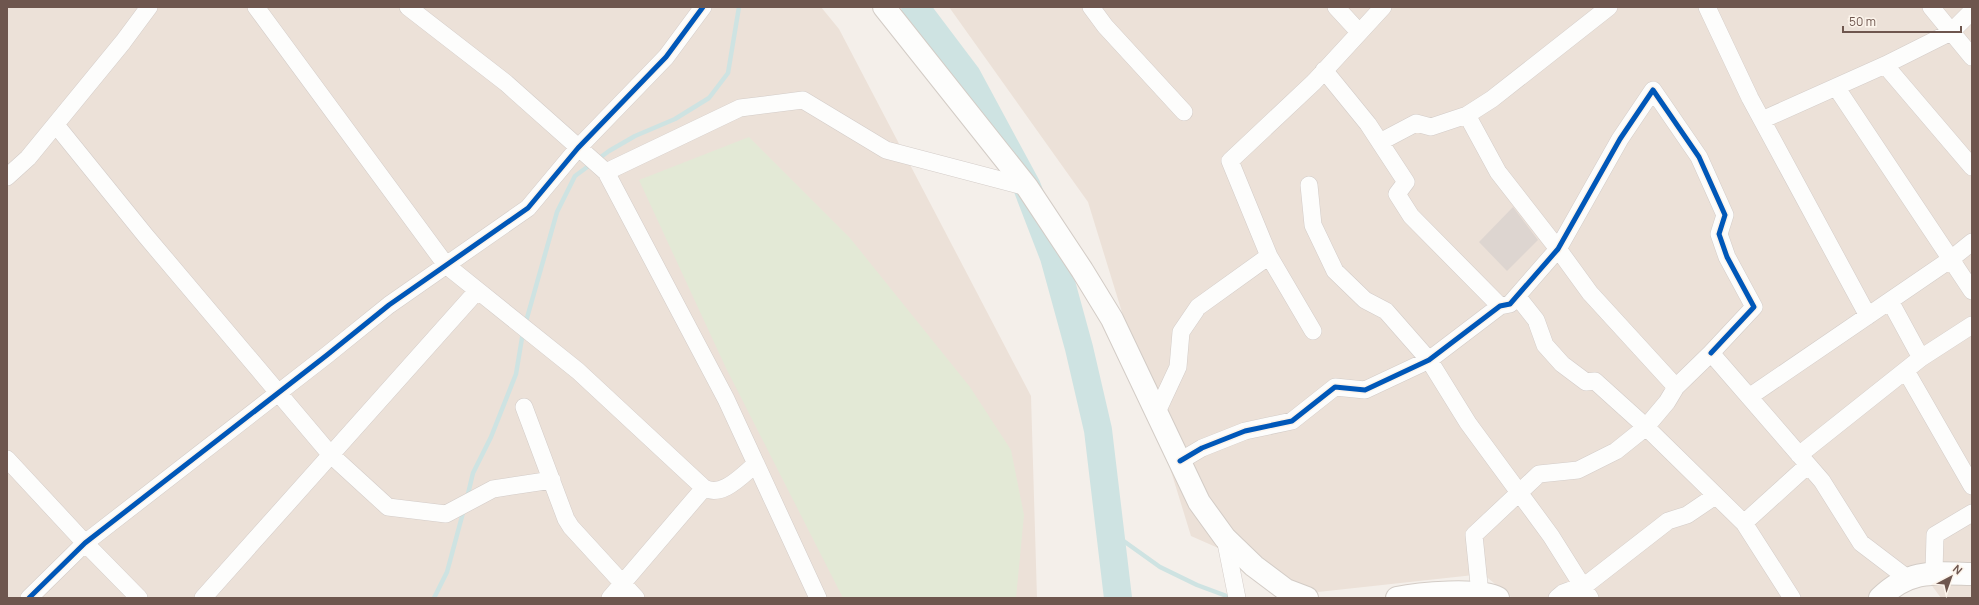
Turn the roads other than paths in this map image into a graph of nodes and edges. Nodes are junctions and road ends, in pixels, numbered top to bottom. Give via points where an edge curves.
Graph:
1 (149, 7) edge
2 (256, 7) edge
3 (408, 7) edge
4 (703, 7) edge
5 (884, 7) edge
6 (1091, 7) edge
7 (1336, 7) edge
8 (1383, 7) edge
9 (1609, 7) edge
10 (1707, 7) edge
11 (1931, 7) edge
12 (1972, 11) edge
13 (1359, 32) junction
14 (1951, 32) junction
15 (1972, 57) edge
16 (1885, 65) junction
17 (1324, 70) junction
18 (1836, 87) junction
19 (1184, 112) dead end
20 (1467, 115) junction
21 (1762, 120) junction
22 (56, 125) junction
23 (1380, 142) junction
24 (578, 148) junction
25 (1972, 168) edge
26 (606, 172) junction
27 (7, 177) edge
28 (1309, 185) dead end
29 (1027, 187) junction
30 (1972, 242) edge
31 (1558, 249) junction
32 (1269, 256) junction
33 (1951, 259) junction
34 (446, 265) junction
35 (477, 290) junction
36 (1972, 291) edge
37 (1517, 296) junction
38 (1890, 301) junction
39 (1500, 306) junction
40 (1868, 316) junction
41 (1972, 325) edge
42 (1313, 331) dead end
43 (1711, 353) junction
44 (1922, 358) junction
45 (1429, 360) junction
46 (1906, 371) junction
47 (1676, 387) junction
48 (279, 393) junction
49 (1749, 397) junction
50 (524, 407) dead end
51 (1157, 412) junction
52 (1646, 427) junction
53 (330, 454) junction
54 (7, 459) edge
55 (1804, 460) junction
56 (1180, 462) junction
57 (756, 464) junction
58 (552, 480) junction
59 (1972, 486) edge
60 (704, 488) junction
61 (1520, 492) junction
62 (1715, 496) junction
63 (1972, 513) edge
64 (1744, 523) junction
65 (1225, 538) junction
66 (85, 543) junction
67 (1934, 572) junction
68 (1972, 574) edge
69 (1907, 578) junction
70 (623, 582) junction
71 (1586, 592) edge
72 (1489, 596) edge
73 (29, 598) edge
74 (139, 598) edge
75 (203, 598) edge
76 (610, 598) edge
77 (636, 598) edge
78 (818, 598) edge
79 (1238, 598) edge
80 (1307, 598) edge
81 (1397, 598) edge
82 (1556, 598) edge
83 (1792, 598) edge
84 (1880, 598) edge

1 - 22 street
2 - 34 street
3 - 24 street via 506,83
4 - 24 street via 666,57
5 - 29 main road
6 - 19 street via 1105,26
7 - 13 street
8 - 13 street
9 - 20 street via 1492,99
10 - 21 street
11 - 14 street
12 - 14 street
13 - 17 street
14 - 15 street
14 - 16 street
16 - 18 street
16 - 25 street
17 - 23 street
17 - 32 street via 1230,161
18 - 21 street
18 - 33 street
20 - 23 street via 1431,127 1416,123
20 - 31 street via 1498,172
21 - 40 street
22 - 27 street via 28,158
22 - 48 street
23 - 39 street via 1406,182 1397,194 1411,216
24 - 26 street
24 - 34 street via 528,208
26 - 29 street via 740,108 803,100 886,150
26 - 57 street via 726,399
28 - 45 street via 1313,225 1335,271 1365,300 1386,311
29 - 51 main road via 1112,319
30 - 33 street
31 - 37 street
31 - 43 street via 1620,138 1653,90 1699,157 1725,215 1719,234 1727,257 1754,307
31 - 47 street via 1590,294
32 - 42 street
32 - 51 street via 1198,307 1181,332 1178,368
33 - 36 street
33 - 38 street
34 - 35 street
34 - 48 street via 389,305
35 - 53 street
35 - 60 street via 578,371
37 - 39 street via 1510,304
37 - 52 street via 1536,320 1545,345 1562,364 1586,382 1595,381
38 - 40 street
38 - 44 street
39 - 45 street
40 - 49 street
41 - 44 street
43 - 47 street
43 - 49 street
44 - 46 street
45 - 56 street via 1365,390 1335,387 1292,421 1244,431 1202,448
45 - 61 street via 1468,423
46 - 55 street
46 - 59 street
47 - 52 street via 1668,402
48 - 53 street
48 - 66 street
49 - 55 street
50 - 58 street
51 - 56 main road
52 - 61 street via 1616,451 1578,470 1539,474
52 - 62 street
53 - 58 street via 388,507 446,514 493,489
53 - 75 street
54 - 66 street
55 - 64 street
55 - 69 street via 1822,481 1861,543
56 - 65 main road via 1199,502
57 - 60 street via 721,490 710,491
57 - 78 street
58 - 70 street via 571,527
60 - 70 street
61 - 71 street
61 - 72 street via 1474,535
62 - 64 street
62 - 71 street via 1687,515 1668,520 1587,584
63 - 67 street via 1935,535
64 - 83 street
65 - 79 street
65 - 80 main road via 1254,566 1286,590
66 - 73 street
66 - 74 street
67 - 68 main road
67 - 69 main road
69 - 84 main road
70 - 76 street
70 - 77 street
71 - 82 street via 1563,593
72 - 81 main road via 1414,594

